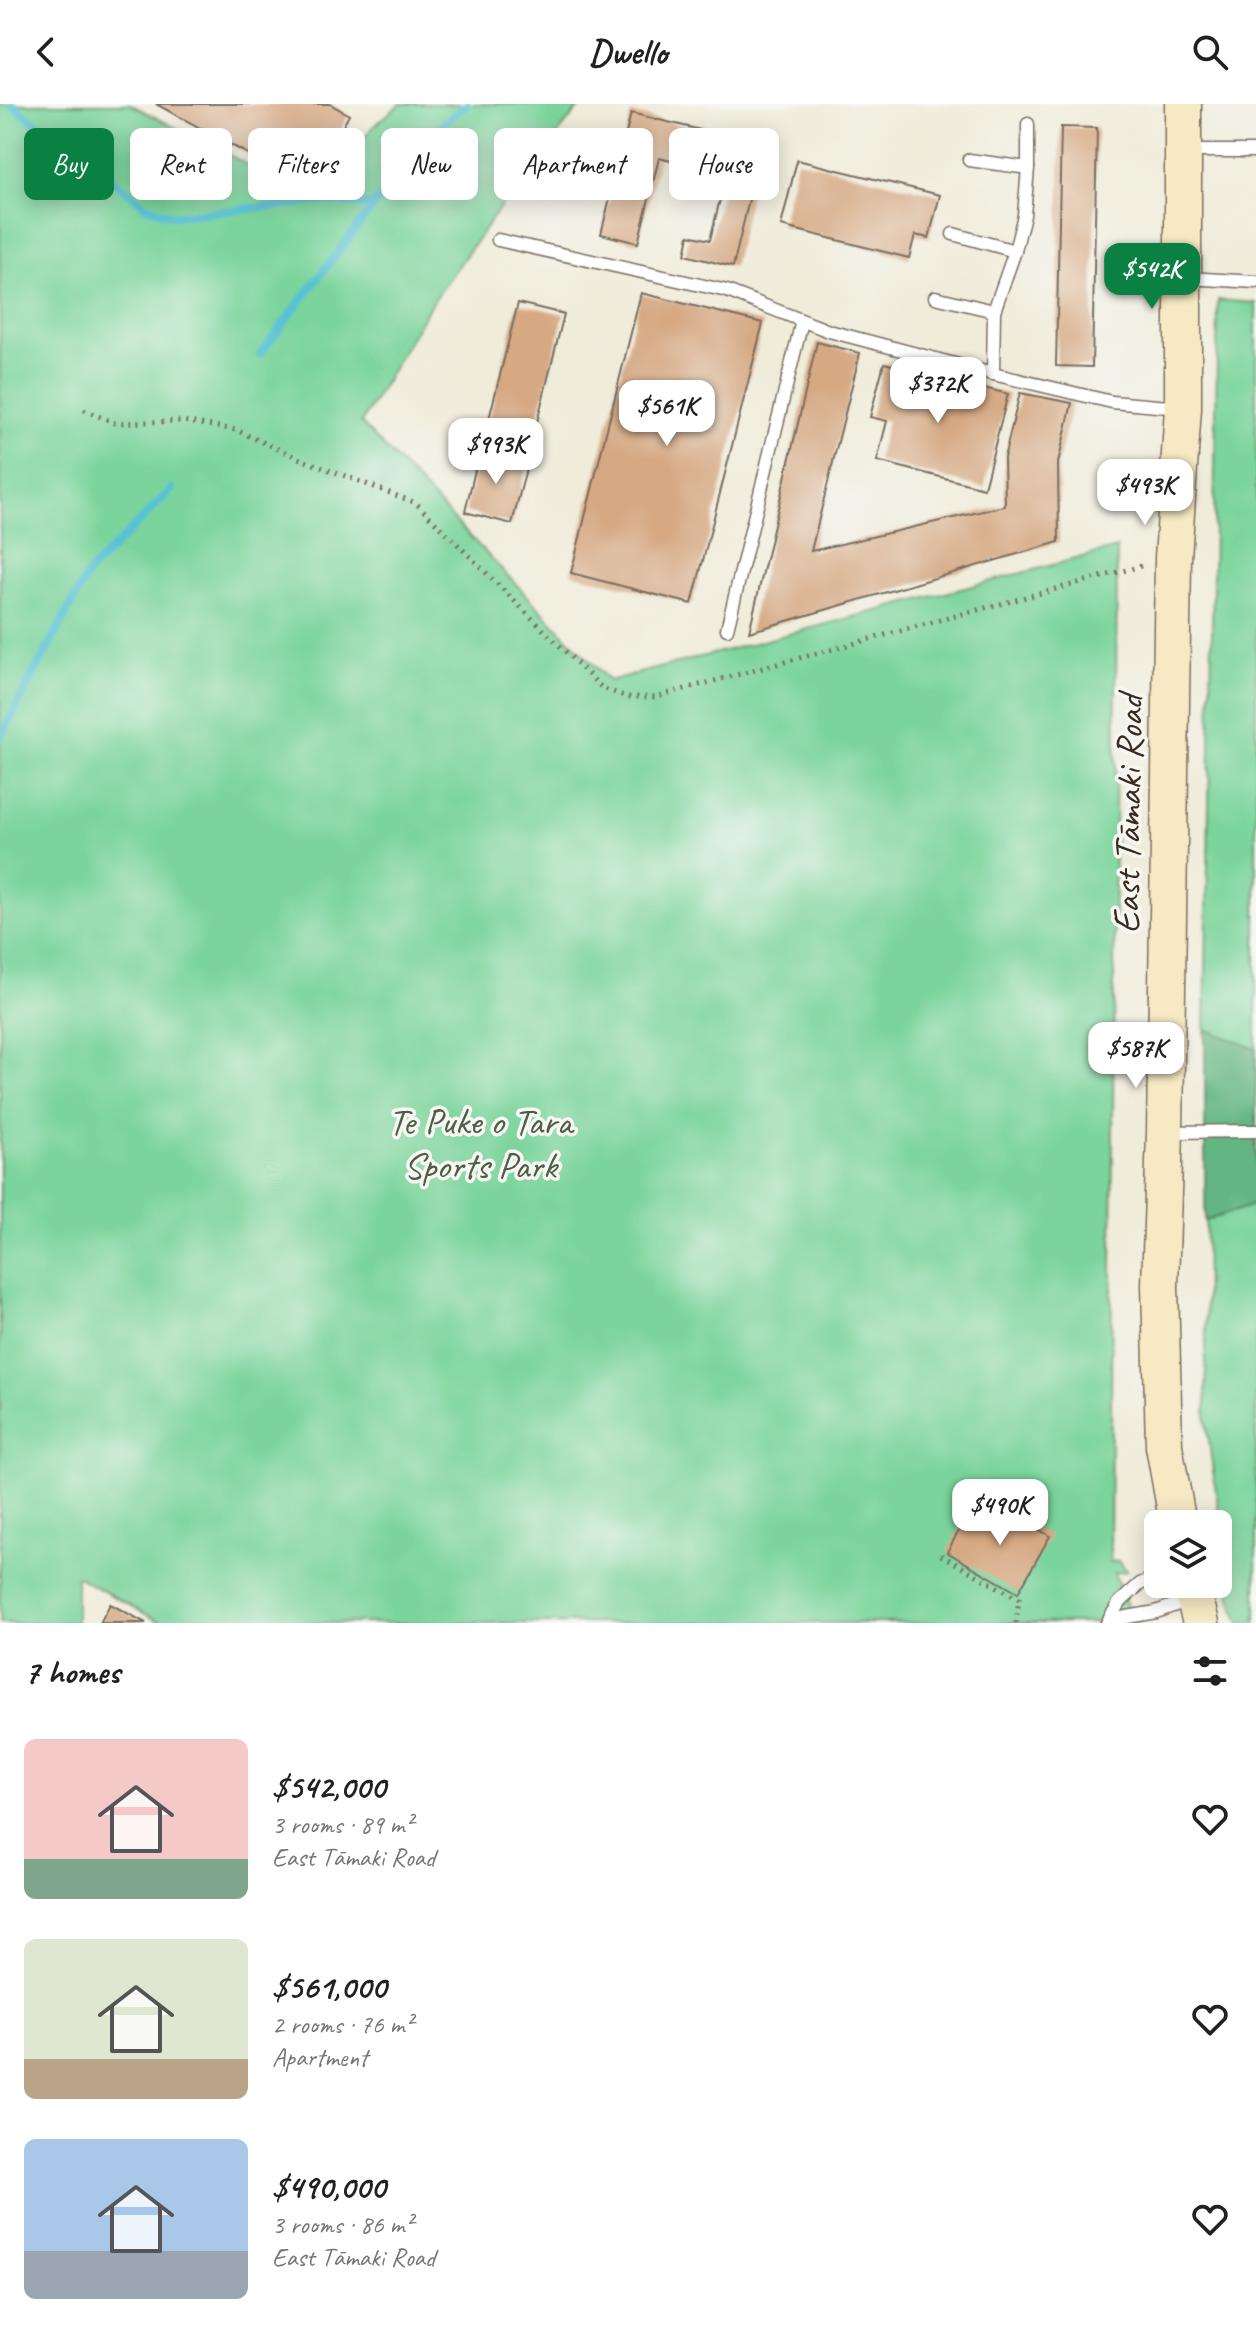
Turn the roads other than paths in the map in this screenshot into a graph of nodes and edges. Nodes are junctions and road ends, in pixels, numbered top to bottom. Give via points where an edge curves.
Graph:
1 (1183, 104) edge
2 (1028, 124) dead end
3 (1183, 151) junction
4 (1256, 151) edge
5 (969, 160) dead end
6 (1028, 168) junction
7 (953, 234) dead end
8 (498, 240) dead end
9 (1015, 251) junction
10 (1182, 278) junction
11 (1256, 282) edge
12 (935, 297) dead end
13 (994, 311) junction
14 (802, 321) junction
15 (993, 374) junction
16 (1183, 408) junction
17 (727, 629) dead end
18 (1256, 1131) edge
19 (1165, 1132) junction
20 (1175, 1510) edge
21 (1144, 1582) edge
22 (1195, 1602) edge
23 (1109, 1621) edge

1 - 3 main road, East Tāmaki Road
2 - 6 lane
3 - 4 lane
3 - 10 main road, East Tāmaki Road
5 - 6 lane
6 - 9 lane
7 - 9 lane
8 - 14 lane via 727,291
9 - 13 lane
10 - 11 lane
10 - 16 main road, East Tāmaki Road
12 - 13 lane
13 - 15 lane
14 - 15 lane
14 - 17 lane
15 - 16 lane via 1112,402
16 - 19 main road, East Tāmaki Road via 1173,558
18 - 19 lane
19 - 20 main road, East Tāmaki Road via 1160,1285 1164,1446
21 - 23 lane via 1119,1603
22 - 23 lane

